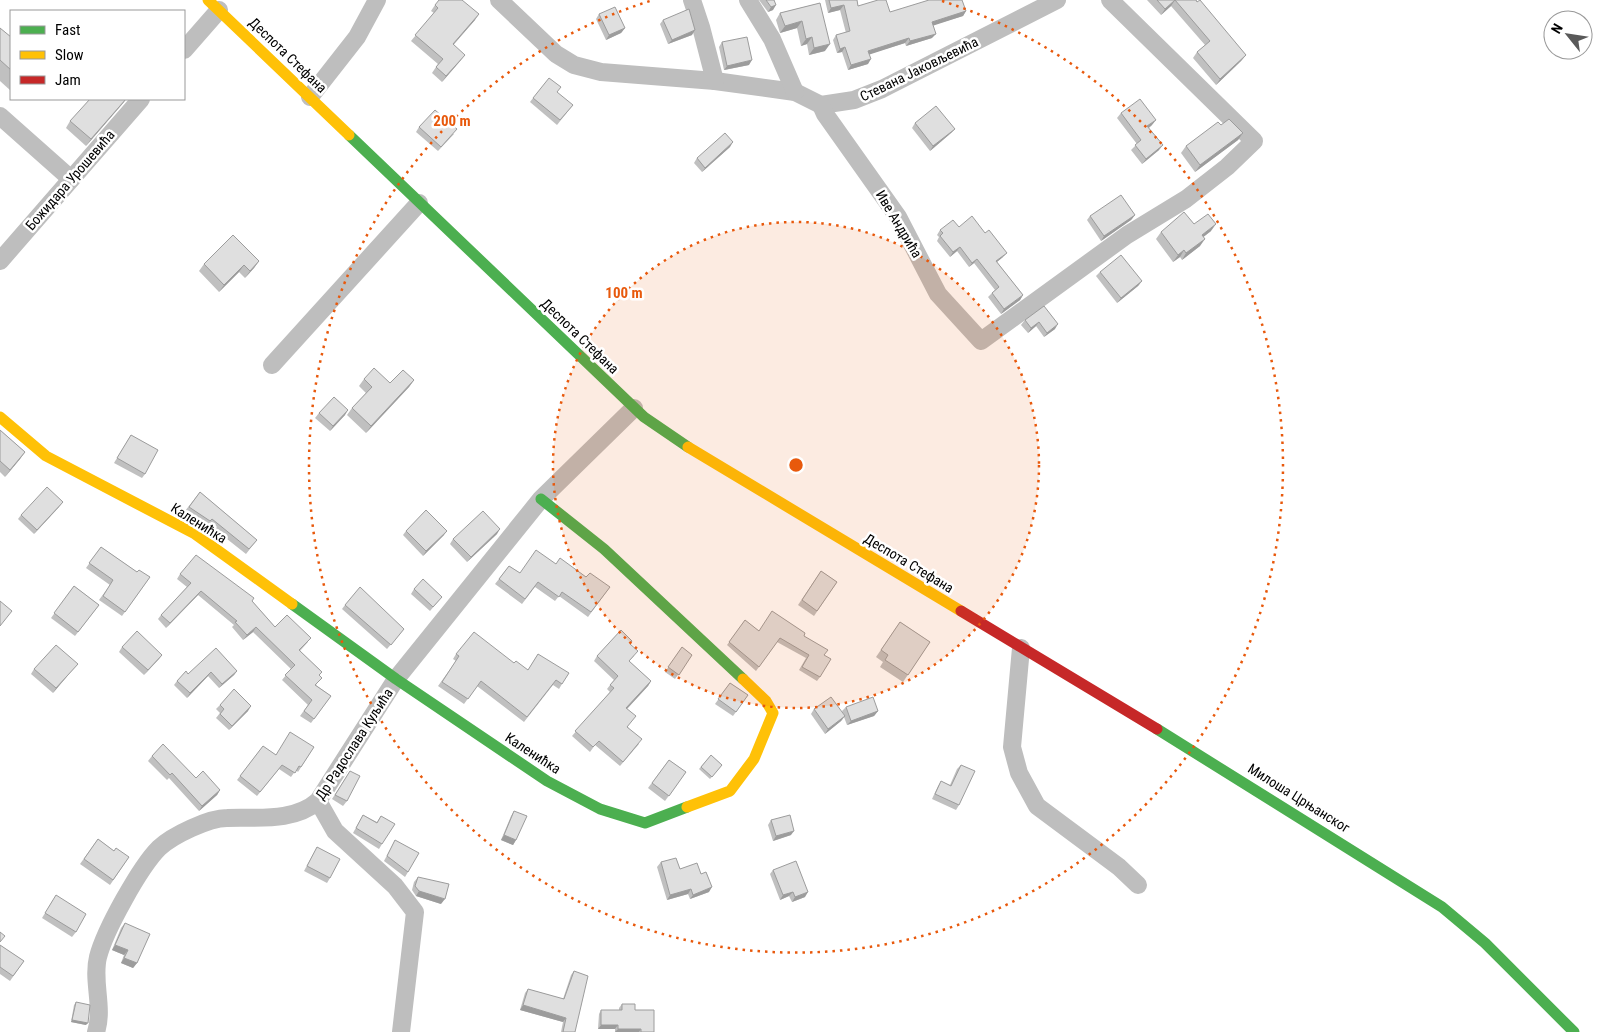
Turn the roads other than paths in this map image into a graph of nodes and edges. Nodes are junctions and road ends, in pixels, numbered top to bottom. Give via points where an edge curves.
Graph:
1 (377, 0) edge
2 (499, 0) edge
3 (692, 0) edge
4 (748, 0) edge
5 (1057, 0) edge
6 (1110, 0) edge
7 (214, 5) edge
8 (185, 48) edge
9 (715, 81) junction
10 (794, 92) junction
11 (310, 97) junction
12 (140, 100) edge
13 (821, 105) junction
14 (0, 116) edge
15 (71, 179) junction
16 (419, 203) junction
17 (0, 261) edge
18 (272, 365) dead end
19 (634, 408) junction
20 (0, 417) edge
21 (541, 499) junction
22 (983, 625) joint
23 (1021, 648) junction
24 (396, 678) junction
25 (318, 801) junction
26 (1138, 886) dead end
27 (96, 1032) edge
28 (401, 1032) edge
29 (1574, 1032) edge

1 - 11 street via 357,36
2 - 9 street via 556,54 574,65 601,72
3 - 9 street
4 - 10 street via 772,39
5 - 13 street, Стевана Јаковљевића via 882,89 854,100
6 - 13 street, Иве Андрића via 1254,141 1227,167 1186,198 1127,235 981,340 938,294 898,217
7 - 8 street
7 - 11 main road, Деспота Стефана
9 - 10 street
10 - 13 street
11 - 16 main road, Деспота Стефана
12 - 15 street, Божидара Урошевића
14 - 15 street
15 - 17 street, Божидара Урошевића
16 - 18 street
16 - 19 main road, Деспота Стефана
19 - 21 street, Др Радослава Куљића
19 - 22 main road, Деспота Стефана via 691,449
20 - 24 main road, Каленићка via 46,456 195,534
21 - 24 street, Др Радослава Куљића
21 - 24 main road, Каленићка via 604,549 766,701 773,713 754,759 730,791 646,823 615,815 547,781
22 - 23 main road, Милоша Црњанског
23 - 26 street via 1012,747 1018,773 1037,806 1119,867
23 - 29 main road, Милоша Црњанског via 1238,778 1442,906 1485,943
24 - 25 street, Др Радослава Куљића
25 - 27 street, Др Радослава Куљића via 293,815 220,818 198,824 160,848 129,891 98,957
25 - 28 street via 335,831 396,886 415,912

